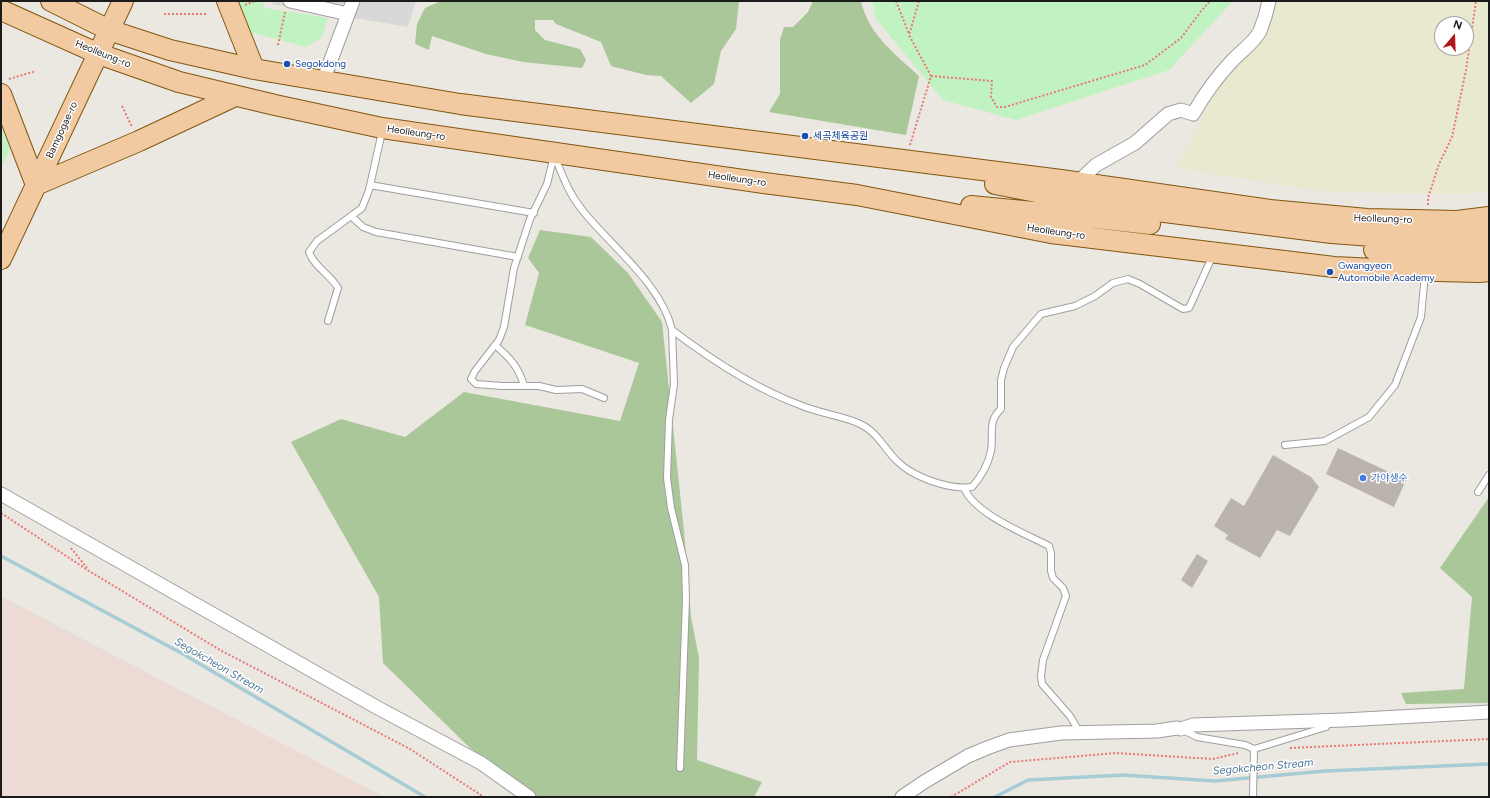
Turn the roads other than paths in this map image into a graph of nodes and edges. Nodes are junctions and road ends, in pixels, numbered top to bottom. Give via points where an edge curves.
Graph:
1 (51, 1) edge
2 (123, 1) edge
3 (353, 1) edge
4 (1269, 1) edge
5 (236, 3) edge
6 (288, 4) edge
7 (1, 10) edge
8 (348, 14) junction
9 (109, 30) junction
10 (98, 54) junction
11 (254, 69) junction
12 (323, 81) junction
13 (5, 87) edge
14 (235, 96) junction
15 (382, 128) junction
16 (554, 154) junction
17 (848, 154) junction
18 (1078, 182) junction
19 (36, 184) junction
20 (370, 185) junction
21 (857, 195) junction
22 (534, 213) junction
23 (351, 216) junction
24 (1489, 217) edge
25 (1214, 252) junction
26 (1487, 253) edge
27 (2, 256) edge
28 (518, 257) junction
29 (1425, 270) junction
30 (328, 321) dead end
31 (672, 330) junction
32 (495, 345) junction
33 (524, 386) junction
34 (604, 398) dead end
35 (1285, 445) dead end
36 (1489, 475) edge
37 (964, 488) junction
38 (1478, 492) dead end
39 (1, 494) edge
40 (1489, 712) edge
41 (1330, 721) junction
42 (1181, 729) junction
43 (1080, 733) junction
44 (1254, 752) junction
45 (680, 768) dead end
46 (1253, 794) edge
47 (529, 797) edge
48 (902, 797) edge

1 - 9 main road, Heolleung-ro
2 - 9 main road, Bamgogae-ro
3 - 8 street
4 - 18 street via 1260,32 1212,84 1193,114 1181,110 1168,114 1135,143 1096,165
5 - 11 main road
6 - 8 street
7 - 10 main road, Heolleung-ro
8 - 12 street
9 - 10 main road, Bamgogae-ro
9 - 11 main road, Heolleung-ro via 170,50
10 - 14 main road, Heolleung-ro via 179,82
10 - 19 main road, Bamgogae-ro
11 - 12 main road, Heolleung-ro
12 - 17 main road, Heolleung-ro via 460,104
13 - 19 main road
14 - 15 main road, Heolleung-ro
14 - 19 main road
15 - 16 main road, Heolleung-ro
15 - 20 lane
16 - 21 main road, Heolleung-ro
16 - 22 lane via 547,184
16 - 31 lane via 566,188 582,210 646,281 661,302
17 - 18 main road, Heolleung-ro
17 - 26 main road via 1093,203 1332,233 1399,238
18 - 24 main road, Heolleung-ro via 1270,210 1367,219 1457,221
19 - 27 main road, Bamgogae-ro
20 - 22 lane
20 - 23 lane via 362,208
21 - 25 main road, Heolleung-ro via 1051,233
21 - 26 main road via 1096,218 1332,247 1405,252
22 - 28 lane
23 - 28 lane via 363,227 376,232
23 - 30 lane via 317,241 308,252 311,260 338,288
25 - 29 main road, Heolleung-ro via 1334,267
25 - 37 lane via 1189,308 1183,309 1128,279 1113,284 1075,306 1041,314 1013,347 1001,380 1001,409 992,421 991,451 986,466 972,487
26 - 29 main road, Heolleung-ro via 1479,272
28 - 32 lane via 504,327
29 - 35 lane via 1421,317 1395,385 1369,417 1325,441
31 - 37 lane via 709,356 781,397 818,412 858,422 870,430 896,460 924,478
31 - 45 lane via 674,384 668,420 667,478 671,508 685,565 686,599
32 - 33 lane via 509,357 521,374
32 - 33 lane via 471,379 476,384
33 - 34 lane via 556,390 582,389
36 - 38 lane
37 - 43 lane via 982,509 1049,546 1053,578 1063,588 1066,596 1043,660 1042,684 1070,716
39 - 47 street via 378,708 481,763
40 - 41 street
41 - 42 street via 1193,725
41 - 44 lane via 1326,727
42 - 43 street
42 - 44 lane via 1197,737 1244,745
43 - 48 street via 1009,740 968,756
44 - 46 lane

